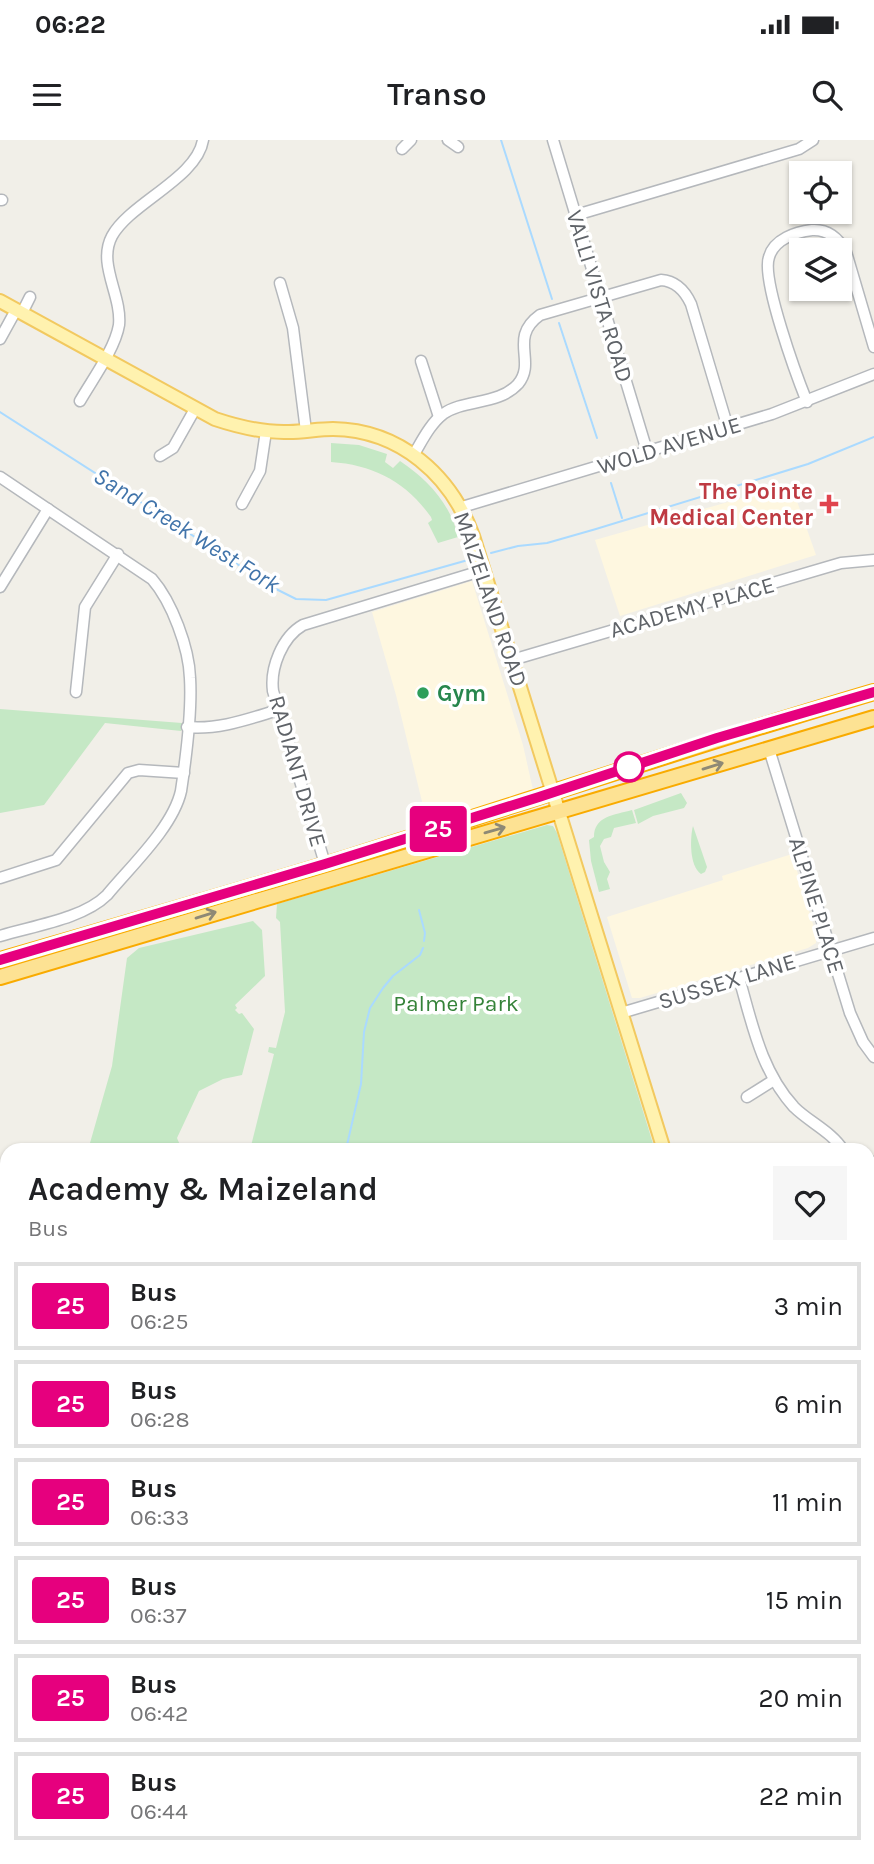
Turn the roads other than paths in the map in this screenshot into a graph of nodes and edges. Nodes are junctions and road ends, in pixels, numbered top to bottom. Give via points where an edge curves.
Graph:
1 (203, 140) edge
2 (411, 140) edge
3 (448, 140) edge
4 (553, 140) edge
5 (813, 140) edge
6 (458, 147) dead end
7 (402, 149) dead end
8 (576, 215) junction
9 (99, 236) dead end
10 (110, 240) junction
11 (280, 283) dead end
12 (30, 297) dead end
13 (600, 297) junction
14 (0, 301) edge
15 (19, 311) junction
16 (0, 339) edge
17 (874, 347) edge
18 (104, 359) junction
19 (421, 361) dead end
20 (874, 374) edge
21 (80, 401) dead end
22 (807, 402) junction
23 (195, 410) junction
24 (439, 417) junction
25 (728, 428) junction
26 (266, 431) junction
27 (306, 431) junction
28 (647, 451) junction
29 (414, 454) junction
30 (160, 456) dead end
31 (0, 477) edge
32 (242, 503) dead end
33 (462, 507) junction
34 (48, 509) junction
35 (118, 554) junction
36 (874, 560) edge
37 (484, 570) junction
38 (0, 587) edge
39 (512, 660) junction
40 (76, 692) dead end
41 (874, 692) edge
42 (278, 709) junction
43 (874, 710) edge
44 (874, 718) edge
45 (187, 727) junction
46 (840, 728) junction
47 (769, 749) junction
48 (184, 773) junction
49 (554, 793) junction
50 (559, 811) junction
51 (349, 857) junction
52 (325, 864) junction
53 (0, 878) edge
54 (264, 898) junction
55 (171, 910) junction
56 (0, 936) edge
57 (874, 937) edge
58 (88, 950) junction
59 (830, 951) junction
60 (0, 960) edge
61 (0, 977) edge
62 (739, 978) junction
63 (621, 1013) junction
64 (874, 1057) edge
65 (774, 1080) junction
66 (747, 1097) dead end
67 (662, 1143) edge
68 (837, 1143) edge

1 - 10 street via 196,158
2 - 7 street
3 - 6 street
4 - 8 street, VALLI VISTA ROAD
5 - 8 street via 799,149
8 - 13 street, VALLI VISTA ROAD
9 - 10 street
10 - 18 street via 108,264 118,302 118,327
11 - 27 street via 293,328
12 - 15 street
13 - 24 street via 533,320 523,340 525,366 520,381 507,393
13 - 25 street via 654,281 668,281 682,289 691,304
13 - 28 street, VALLI VISTA ROAD
14 - 15 main road, MAIZELAND ROAD
15 - 16 street
15 - 18 main road, MAIZELAND ROAD
17 - 22 street via 838,239 818,230 778,242 769,256 767,275
18 - 21 street
18 - 23 main road, MAIZELAND ROAD
19 - 24 street
20 - 22 street, WOLD AVENUE
22 - 25 street, WOLD AVENUE
23 - 26 main road, MAIZELAND ROAD via 229,424
23 - 30 street via 173,448
24 - 29 street
25 - 28 street, WOLD AVENUE
26 - 27 main road, MAIZELAND ROAD
26 - 32 street via 260,471
27 - 29 main road, MAIZELAND ROAD via 362,432
28 - 33 street, WOLD AVENUE
29 - 33 main road, MAIZELAND ROAD via 446,484
31 - 34 street
33 - 37 main road, MAIZELAND ROAD
34 - 35 street
34 - 38 street
35 - 40 street via 85,607
35 - 45 street via 146,573 168,601 189,666
36 - 39 street, ACADEMY PLACE via 841,563
37 - 39 main road, MAIZELAND ROAD
37 - 42 street, RADIANT DRIVE via 298,628 284,643 273,677
39 - 49 main road, MAIZELAND ROAD
41 - 49 highway
42 - 45 street via 215,727
42 - 52 street, RADIANT DRIVE
43 - 46 highway via 852,716
44 - 46 highway
45 - 48 street
46 - 47 highway
50 -> 47 highway
47 - 59 street, ALPINE PLACE
48 - 53 street via 128,772 56,860
48 - 56 street via 172,815 102,900 82,912
49 - 50 main road, MAIZELAND ROAD
49 - 51 highway
54 -> 50 highway
50 - 63 main road, MAIZELAND ROAD
51 - 52 highway
51 - 54 main road via 334,869 273,888
52 - 55 highway
58 -> 54 highway
55 - 58 main road via 162,919 93,940
55 - 60 highway
57 - 59 street, SUSSEX LANE
58 - 61 highway
59 - 62 street, SUSSEX LANE
59 - 64 street, ALPINE PLACE via 854,1024
62 - 63 street, SUSSEX LANE
62 - 65 street
63 - 67 main road, MAIZELAND ROAD
65 - 66 street
65 - 68 street via 796,1108

